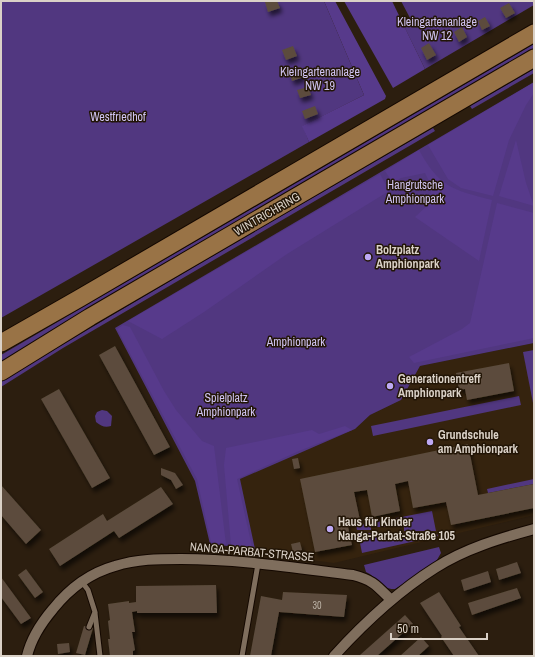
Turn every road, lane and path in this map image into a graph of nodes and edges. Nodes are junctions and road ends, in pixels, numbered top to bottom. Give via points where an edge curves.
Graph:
1 (534, 33) edge
2 (534, 58) edge
3 (1, 343) edge
4 (1, 372) edge
5 (534, 529) edge
6 (258, 564) junction
7 (82, 582) junction
8 (391, 600) junction
9 (95, 612) junction
10 (88, 627) dead end
11 (27, 656) edge
12 (100, 656) edge
13 (242, 656) edge
14 (334, 656) edge

1 - 3 main road, WINTRICHRING
2 - 4 main road, WINTRICHRING via 90,317
5 - 8 street via 466,552 435,568
6 - 7 street, NANGA-PARBAT-STRASSE via 206,559 145,559 114,566
6 - 8 street, NANGA-PARBAT-STRASSE via 353,575 375,584
6 - 13 lane
7 - 9 lane via 88,590
7 - 11 street, NANGA-PARBAT-STRASSE via 62,599 43,621 28,649
8 - 14 street via 356,631
9 - 10 lane
9 - 12 lane

